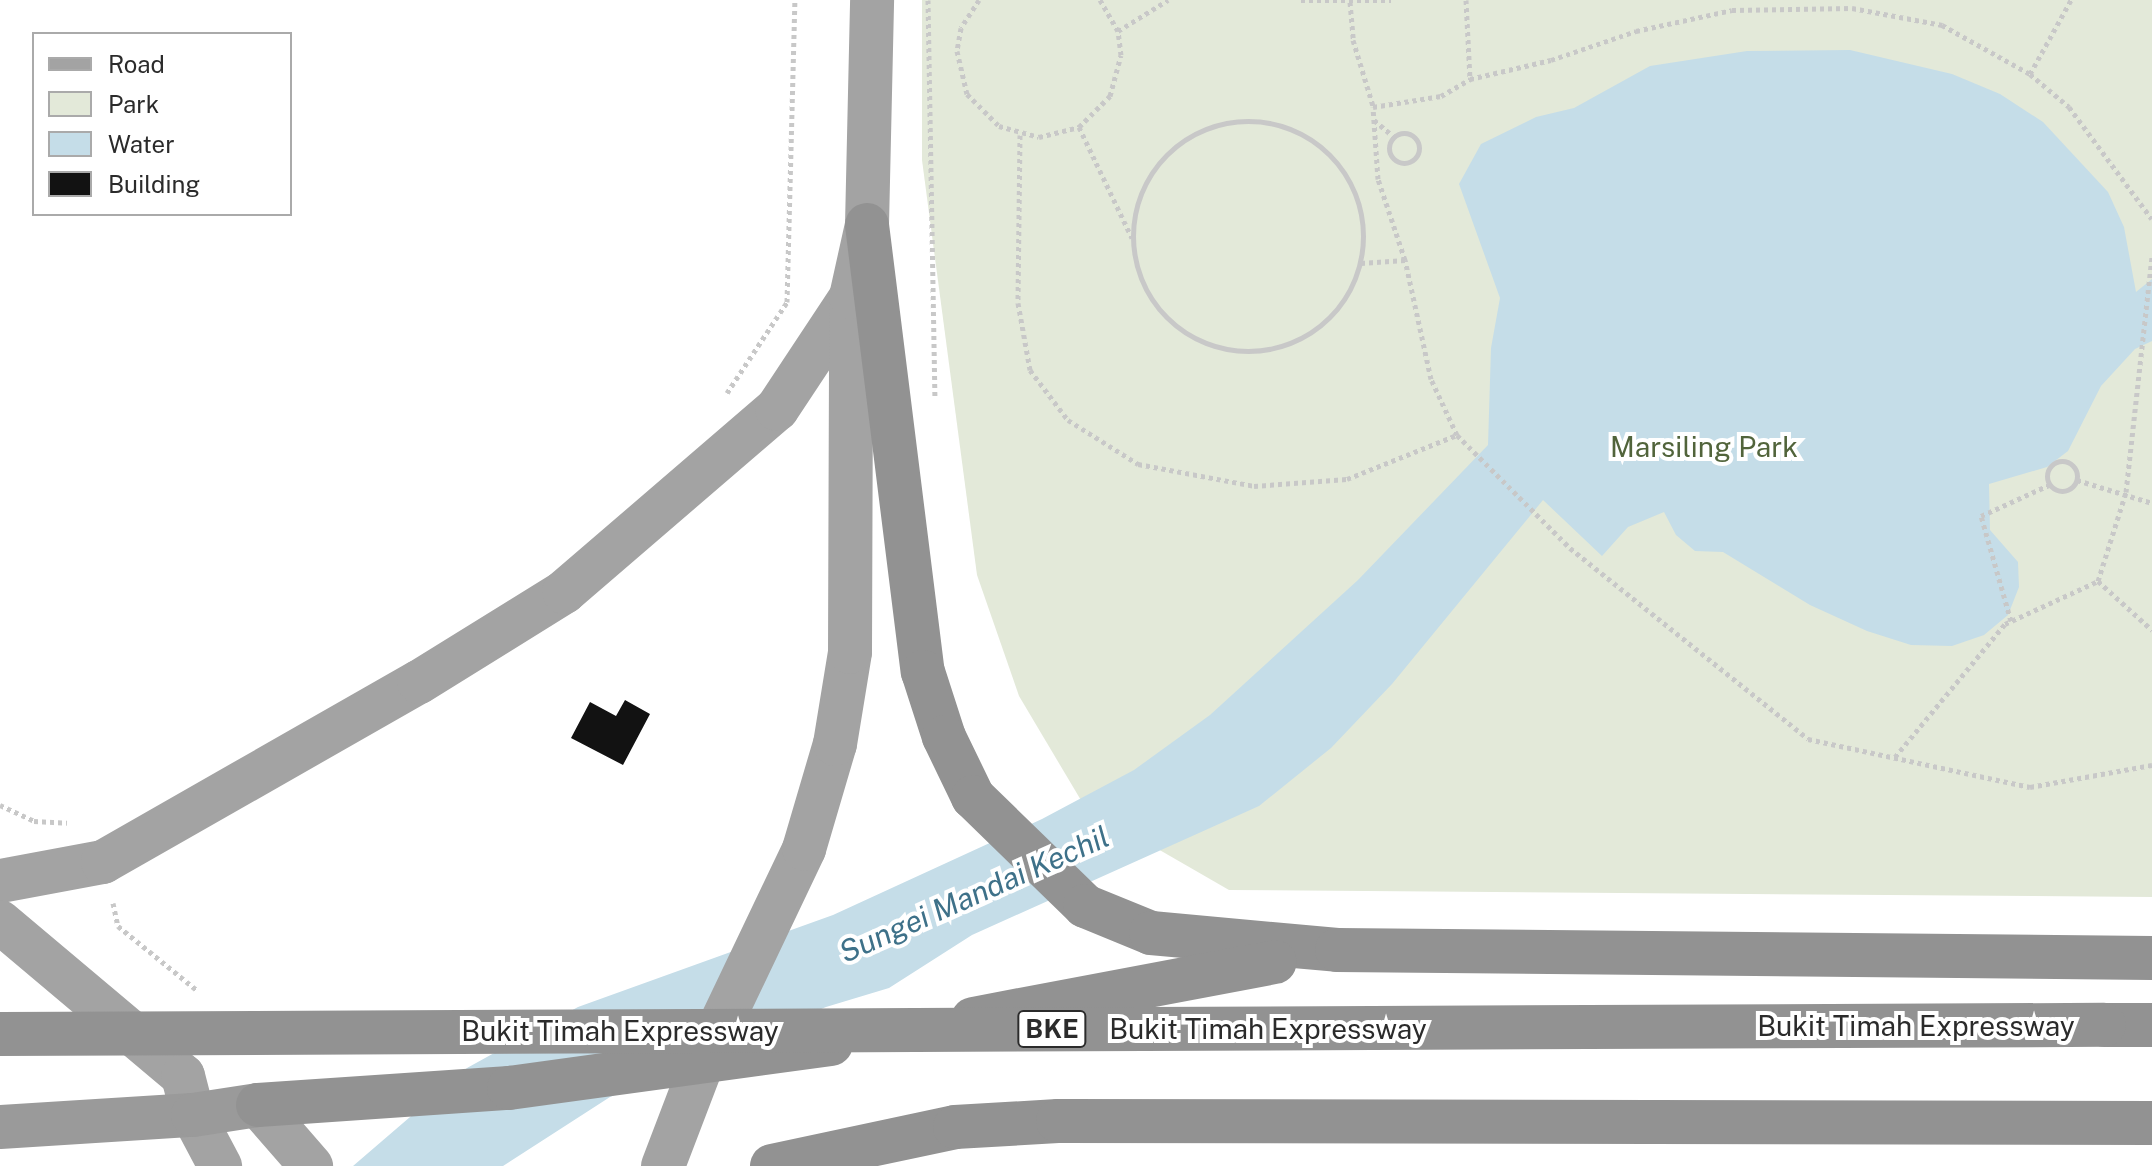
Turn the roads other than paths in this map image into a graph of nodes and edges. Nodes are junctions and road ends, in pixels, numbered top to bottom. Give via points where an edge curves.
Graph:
1 (872, 0) edge
2 (867, 225) junction
3 (851, 297) junction
4 (0, 881) edge
5 (0, 922) edge
6 (1337, 950) junction
7 (2152, 958) edge
8 (2152, 1025) edge
9 (0, 1034) edge
10 (703, 1061) junction
11 (258, 1105) junction
12 (193, 1115) junction
13 (2152, 1123) edge
14 (0, 1127) edge
15 (220, 1166) edge
16 (311, 1166) edge
17 (663, 1166) edge
18 (772, 1166) edge

1 - 2 main road
2 - 3 main road
2 - 6 highway via 923,672 944,737 973,797 1085,906 1151,933
3 - 4 main road via 777,409 564,592 419,682 103,862
3 - 10 main road via 850,652 835,744 804,849
5 - 12 main road via 183,1076
6 - 7 highway
6 - 10 highway
8 - 9 highway, Bukit Timah Expressway / BKE, bridge
10 - 11 highway via 509,1088
10 - 17 main road
11 - 12 highway
11 - 16 main road
12 - 14 highway
12 - 15 main road
13 - 18 highway via 1058,1121 955,1127

